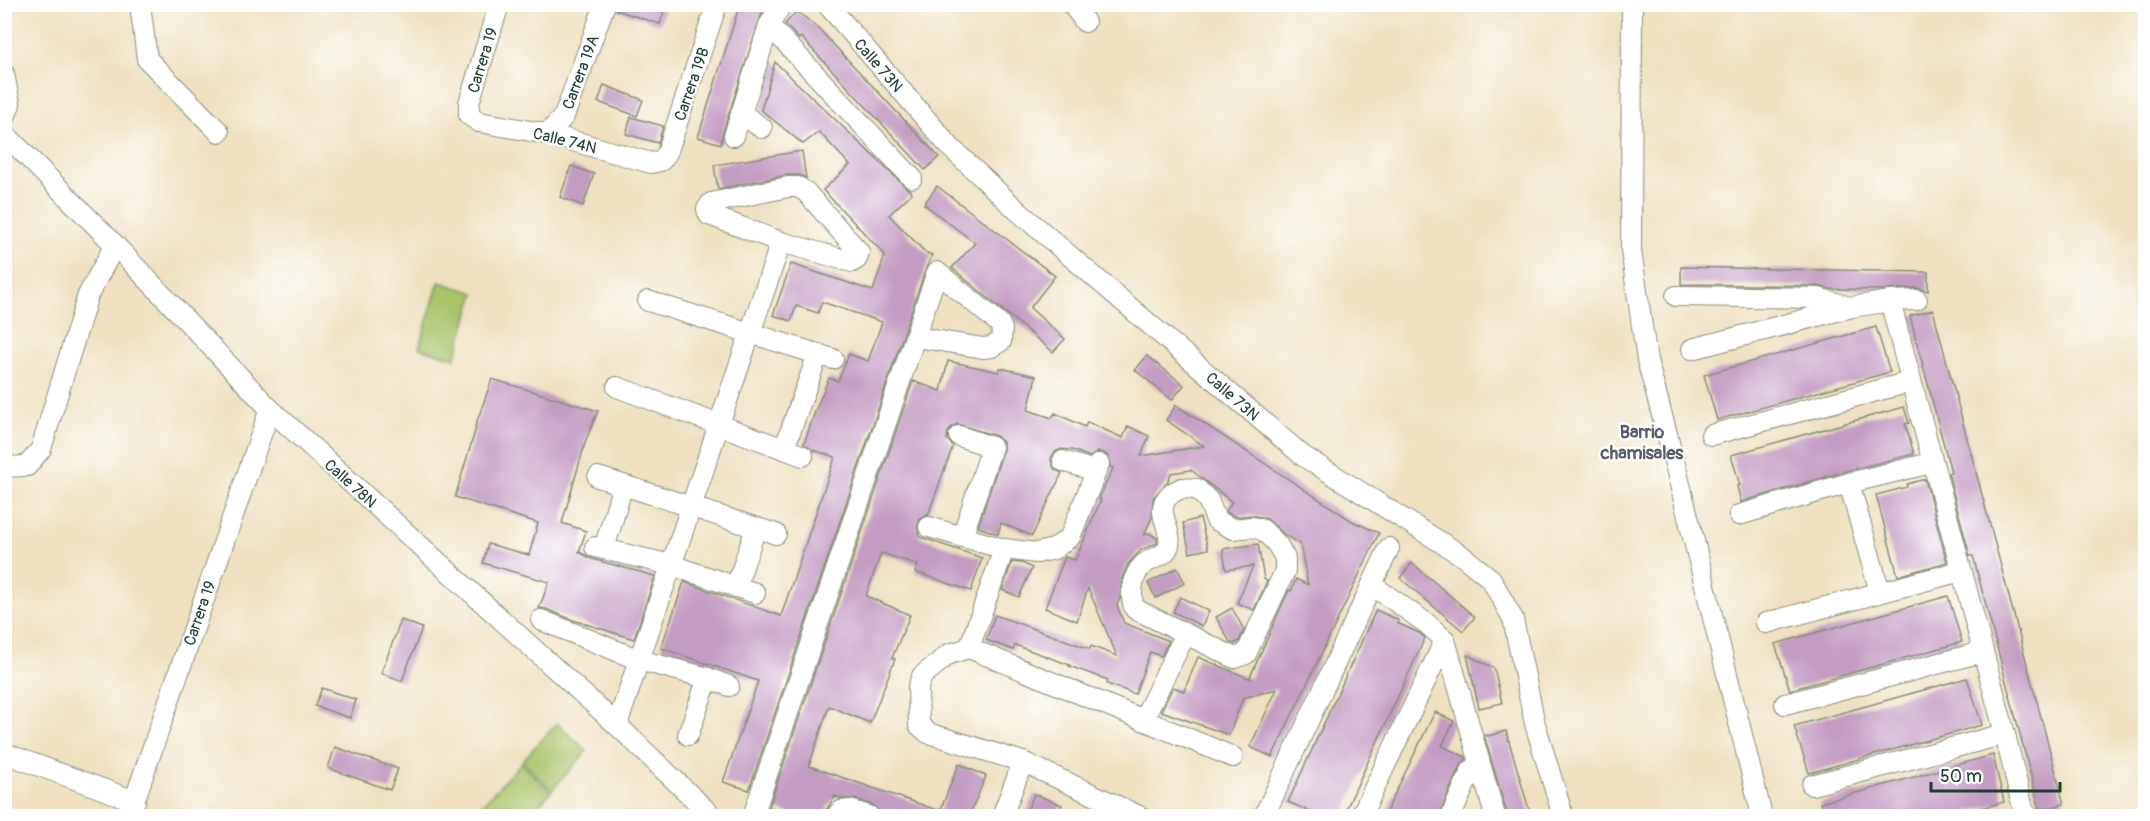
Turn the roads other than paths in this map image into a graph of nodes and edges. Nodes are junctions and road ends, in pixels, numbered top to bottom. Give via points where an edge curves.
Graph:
1 (140, 4) edge
2 (499, 4) edge
3 (605, 4) edge
4 (717, 4) edge
5 (782, 4) edge
6 (827, 4) edge
7 (1072, 4) edge
8 (1632, 4) edge
9 (1085, 22) dead end
10 (769, 25) junction
11 (4, 74) edge
12 (741, 113) junction
13 (469, 115) joint
14 (4, 120) edge
15 (762, 128) dead end
16 (219, 132) dead end
17 (4, 133) edge
18 (548, 135) junction
19 (734, 136) dead end
20 (661, 161) joint
21 (912, 178) dead end
22 (781, 242) junction
23 (115, 245) junction
24 (1676, 296) dead end
25 (1917, 300) dead end
26 (648, 301) dead end
27 (1890, 301) junction
28 (1852, 307) junction
29 (750, 333) junction
30 (916, 337) junction
31 (1692, 349) dead end
32 (1910, 382) junction
33 (617, 387) dead end
34 (270, 409) junction
35 (720, 426) junction
36 (1711, 435) dead end
37 (959, 436) dead end
38 (1063, 461) dead end
39 (1931, 463) junction
40 (4, 467) edge
41 (597, 477) dead end
42 (1849, 483) junction
43 (623, 485) junction
44 (691, 507) junction
45 (1739, 515) dead end
46 (929, 527) dead end
47 (756, 528) junction
48 (776, 534) dead end
49 (962, 537) junction
50 (1389, 548) dead end
51 (1004, 549) junction
52 (671, 565) junction
53 (1961, 571) junction
54 (1372, 585) junction
55 (736, 587) junction
56 (1880, 592) junction
57 (755, 593) dead end
58 (541, 620) dead end
59 (1766, 623) dead end
60 (1185, 635) junction
61 (1444, 640) junction
62 (969, 648) junction
63 (1982, 652) junction
64 (639, 660) junction
65 (708, 678) junction
66 (729, 686) dead end
67 (1785, 704) dead end
68 (1143, 720) junction
69 (616, 724) junction
70 (2005, 734) junction
71 (688, 735) dead end
72 (4, 753) edge
73 (1233, 757) dead end
74 (1023, 762) junction
75 (1479, 765) junction
76 (1812, 785) dead end
77 (132, 809) edge
78 (2022, 815) edge
79 (712, 816) edge
80 (753, 816) edge
81 (836, 816) edge
82 (869, 816) edge
83 (1002, 816) edge
84 (1139, 816) edge
85 (1264, 816) edge
86 (1361, 816) edge
87 (1450, 816) edge
88 (1495, 816) edge
89 (1563, 816) edge
90 (1762, 816) edge

1 - 16 street via 147,59
2 - 13 street, Carrera 19 via 469,103
3 - 18 street, Carrera 19A via 564,116
4 - 20 street, Carrera 19B
5 - 10 street
6 - 89 street, Calle 73N via 950,147 1020,213 1303,456 1461,555 1491,579 1513,619 1536,724
7 - 9 street
8 - 90 street via 1631,250 1647,360
10 - 12 street
10 - 21 street
11 - 14 street via 10,104
12 - 15 street
12 - 19 street
13 - 18 street, Calle 74N via 479,122
17 - 23 street, Calle 78N
18 - 20 street, Calle 74N via 651,163
22 - 22 street via 709,215 707,209 711,203 798,187 859,252 852,262
22 - 29 street
23 - 34 street, Calle 78N
23 - 40 street via 88,294 40,450 27,466
24 - 28 street via 1818,298
25 - 27 street
26 - 29 street
27 - 28 street
27 - 32 street
28 - 31 street
29 - 35 street
29 - 35 street via 825,356 793,453
30 - 30 street via 937,272 1002,329 1001,341 992,348
30 - 80 street
32 - 36 street
32 - 39 street
33 - 35 street
34 - 69 street, Calle 78N
34 - 77 street, Carrera 19
35 - 44 street
37 - 49 street via 992,447
38 - 51 street via 1097,467 1071,537 1054,549 1037,553
39 - 42 street
39 - 53 street
41 - 43 street
42 - 45 street
42 - 56 street
43 - 44 street
43 - 52 street via 599,548
44 - 47 street
44 - 52 street
46 - 49 street
47 - 48 street
47 - 55 street
49 - 51 street
50 - 54 street
51 - 62 street
52 - 55 street
52 - 64 street
53 - 56 street
53 - 63 street
54 - 61 street
54 - 85 street
55 - 57 street
56 - 59 street
58 - 64 street
60 - 60 street via 1135,609 1131,602 1131,589 1141,566 1168,548 1164,503 1170,493 1182,488 1197,489 1208,500 1216,520 1233,529 1263,530 1285,558 1285,571 1246,654 1235,658
60 - 68 street
61 - 75 street
61 - 86 street
62 - 68 street
62 - 74 street via 949,654 922,676 918,687 919,725 928,733
63 - 67 street
63 - 70 street
64 - 65 street
64 - 69 street
65 - 66 street
65 - 71 street
68 - 73 street
69 - 79 street, Calle 78N
70 - 76 street
70 - 78 street
72 - 77 street
74 - 83 street
74 - 84 street
75 - 87 street via 1471,771
75 - 88 street
81 - 82 street via 841,810

